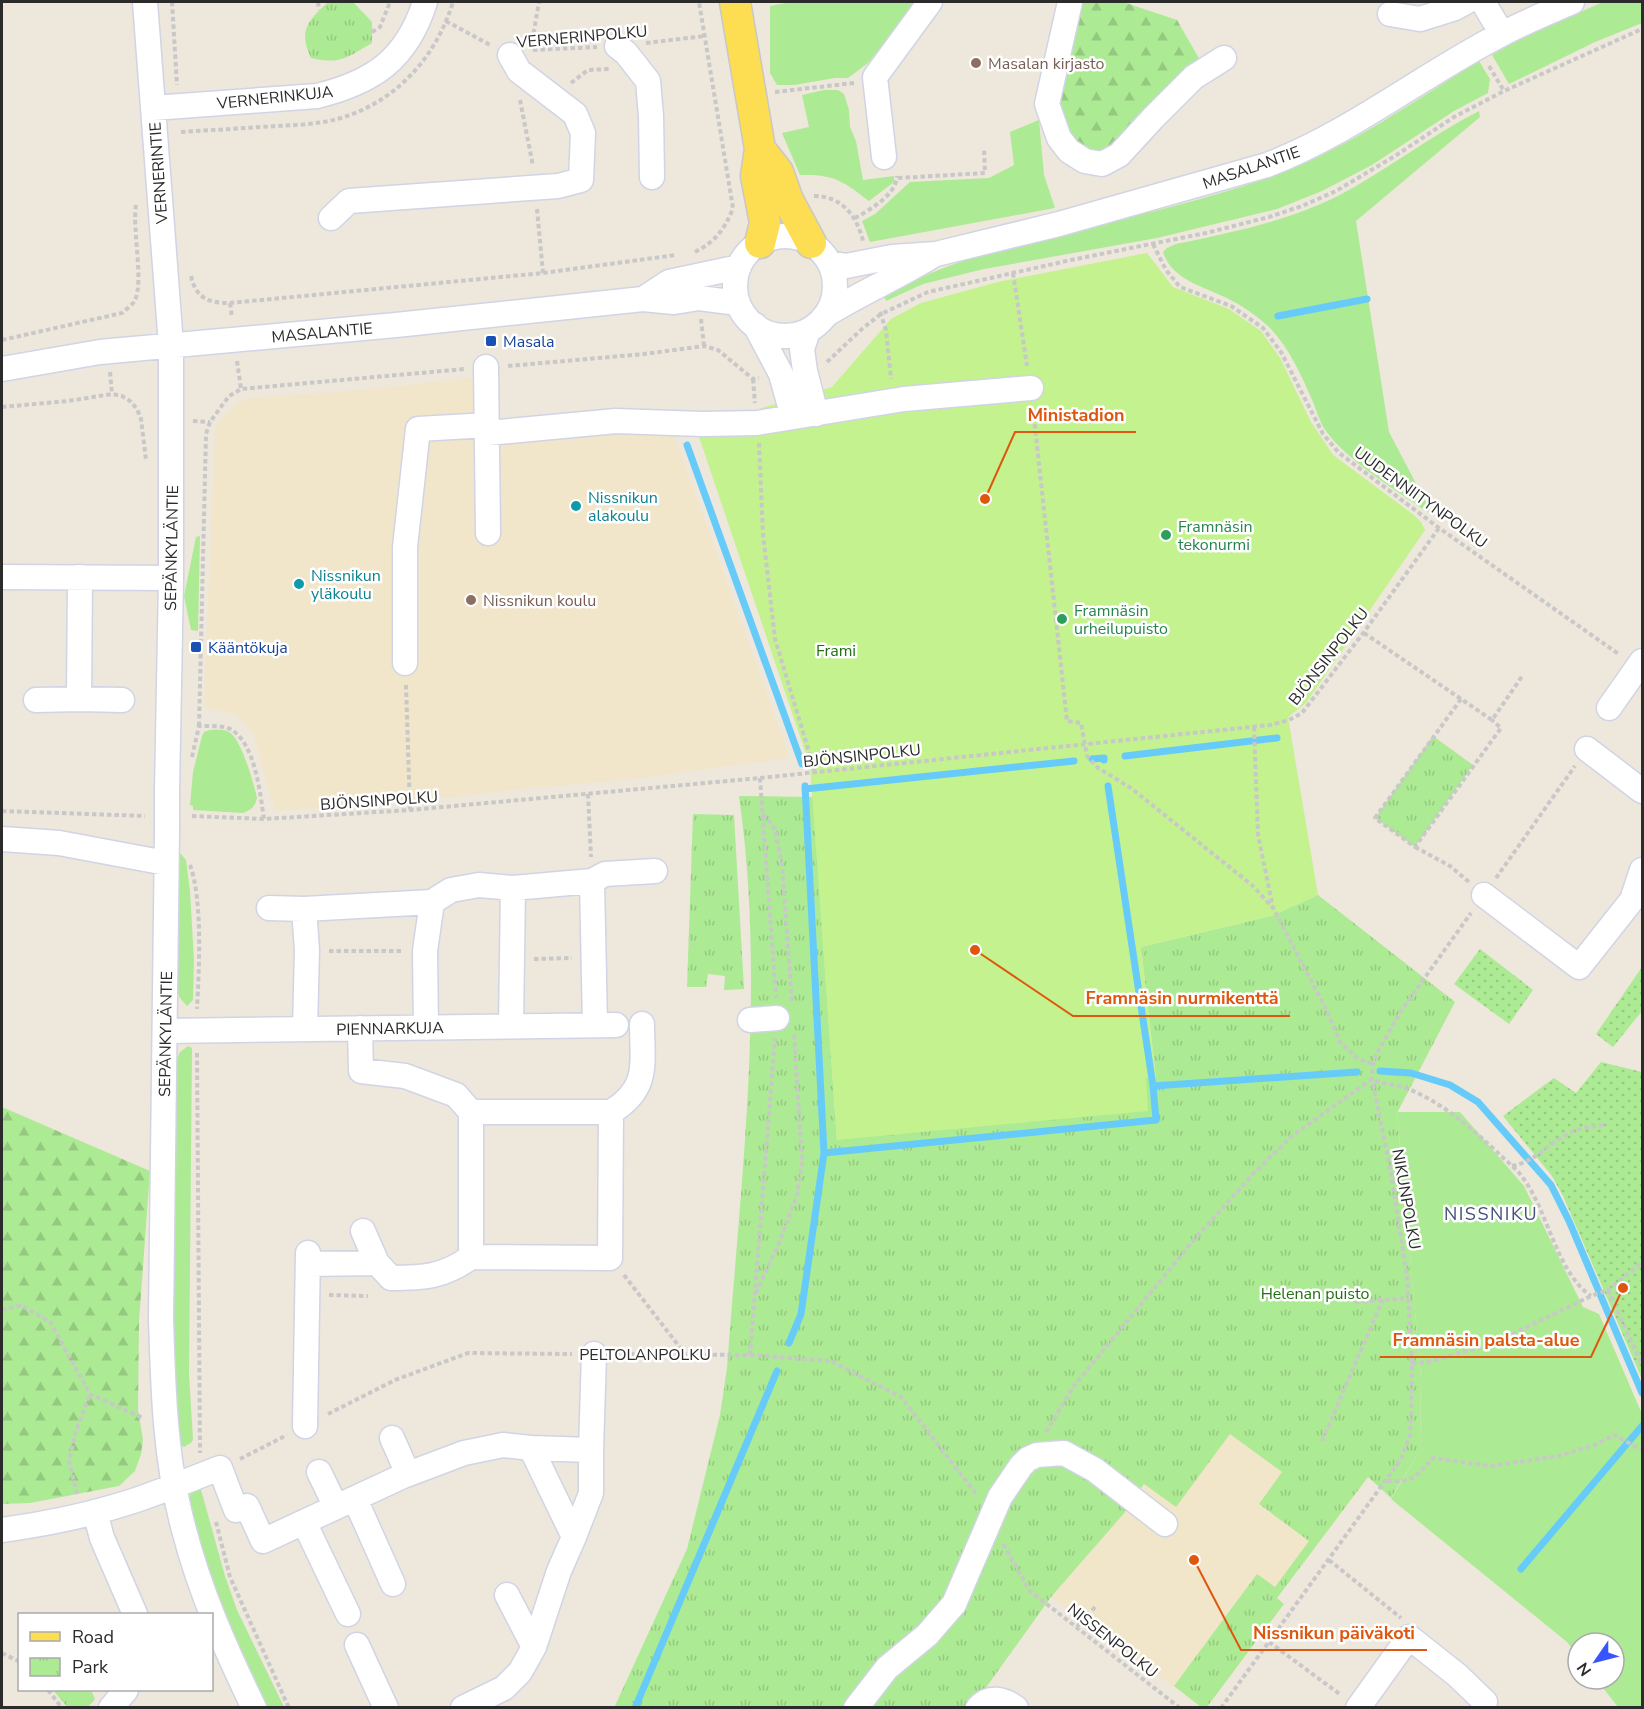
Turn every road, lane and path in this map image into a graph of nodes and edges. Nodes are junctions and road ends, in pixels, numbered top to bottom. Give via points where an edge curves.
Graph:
1 (145, 2) edge
2 (172, 2) edge
3 (318, 2) edge
4 (390, 2) edge
5 (539, 2) edge
6 (699, 2) edge
7 (735, 2) edge
8 (930, 2) edge
9 (1071, 2) edge
10 (1466, 2) edge
11 (1483, 2) edge
12 (1572, 2) edge
13 (423, 6) edge
14 (320, 10) dead end
15 (1390, 14) dead end
16 (1642, 29) edge
17 (372, 32) dead end
18 (1502, 34) junction
19 (705, 36) junction
20 (617, 46) junction
21 (521, 52) junction
22 (1224, 58) dead end
23 (638, 67) junction
24 (875, 81) junction
25 (768, 93) dead end
26 (558, 100) junction
27 (178, 106) junction
28 (153, 108) junction
29 (176, 139) dead end
30 (984, 148) dead end
31 (760, 149) junction
32 (884, 157) joint
33 (652, 177) dead end
34 (898, 178) junction
35 (331, 218) dead end
36 (855, 218) dead end
37 (760, 243) junction
38 (1153, 244) junction
39 (821, 253) junction
40 (936, 254) junction
41 (739, 267) junction
42 (1012, 273) junction
43 (695, 276) junction
44 (199, 292) dead end
45 (135, 302) dead end
46 (738, 303) junction
47 (827, 314) junction
48 (755, 325) junction
49 (808, 330) junction
50 (2, 340) edge
51 (171, 345) junction
52 (704, 346) junction
53 (823, 364) dead end
54 (486, 367) junction
55 (2, 369) edge
56 (764, 377) dead end
57 (753, 379) junction
58 (1031, 387) junction
59 (2, 407) edge
60 (804, 416) junction
61 (141, 419) dead end
62 (757, 423) junction
63 (488, 429) junction
64 (1439, 528) junction
65 (488, 532) dead end
66 (2, 577) edge
67 (80, 577) junction
68 (171, 578) junction
69 (1364, 632) junction
70 (405, 663) joint
71 (1640, 664) edge
72 (1522, 675) dead end
73 (79, 699) junction
74 (1461, 699) junction
75 (36, 700) dead end
76 (122, 700) dead end
77 (1609, 708) dead end
78 (1492, 720) junction
79 (199, 726) junction
80 (1254, 727) junction
81 (1084, 743) junction
82 (1587, 749) joint
83 (191, 761) dead end
84 (815, 772) junction
85 (760, 778) junction
86 (1642, 791) edge
87 (588, 794) junction
88 (410, 810) junction
89 (2, 811) edge
90 (763, 813) junction
91 (192, 816) dead end
92 (264, 819) junction
93 (161, 824) junction
94 (2, 838) edge
95 (1415, 847) junction
96 (178, 863) junction
97 (655, 871) dead end
98 (1642, 875) edge
99 (592, 881) junction
100 (513, 888) junction
101 (1484, 895) junction
102 (432, 902) junction
103 (269, 908) dead end
104 (1273, 908) junction
105 (304, 909) junction
106 (307, 950) junction
107 (425, 951) junction
108 (594, 957) junction
109 (512, 960) junction
110 (787, 1017) junction
111 (750, 1020) dead end
112 (642, 1024) dead end
113 (511, 1026) junction
114 (360, 1028) junction
115 (426, 1028) junction
116 (305, 1029) junction
117 (196, 1030) junction
118 (165, 1031) junction
119 (1373, 1064) junction
120 (1372, 1079) junction
121 (471, 1112) junction
122 (611, 1112) junction
123 (1607, 1124) dead end
124 (1512, 1166) junction
125 (363, 1231) dead end
126 (471, 1257) junction
127 (610, 1258) junction
128 (1642, 1262) edge
129 (388, 1278) junction
130 (1606, 1291) junction
131 (307, 1295) junction
132 (1593, 1295) junction
133 (368, 1296) dead end
134 (755, 1297) junction
135 (1409, 1298) junction
136 (1383, 1299) junction
137 (1355, 1302) dead end
138 (2, 1310) edge
139 (594, 1354) junction
140 (685, 1354) junction
141 (750, 1354) junction
142 (1412, 1364) junction
143 (1642, 1365) edge
144 (90, 1394) junction
145 (305, 1426) junction
146 (146, 1427) dead end
147 (392, 1437) dead end
148 (1322, 1441) dead end
149 (531, 1448) junction
150 (591, 1450) junction
151 (1642, 1450) edge
152 (1028, 1459) junction
153 (212, 1471) junction
154 (319, 1472) dead end
155 (408, 1474) junction
156 (1386, 1481) junction
157 (175, 1486) junction
158 (345, 1503) junction
159 (87, 1506) junction
160 (215, 1520) dead end
161 (990, 1521) junction
162 (304, 1522) junction
163 (1165, 1524) dead end
164 (2, 1530) edge
165 (574, 1537) junction
166 (1329, 1560) junction
167 (393, 1584) dead end
168 (1030, 1591) joint
169 (507, 1595) dead end
170 (1096, 1606) dead end
171 (135, 1613) edge
172 (212, 1613) edge
173 (213, 1614) edge
174 (348, 1614) dead end
175 (1077, 1627) junction
176 (1409, 1637) junction
177 (1269, 1642) junction
178 (357, 1646) dead end
179 (534, 1647) junction
180 (2, 1653) edge
181 (18, 1661) edge
182 (50, 1691) edge
183 (124, 1691) edge
184 (1353, 1704) edge
185 (1485, 1706) edge
186 (62, 1707) edge
187 (111, 1707) edge
188 (254, 1707) edge
189 (289, 1707) edge
190 (386, 1707) edge
191 (463, 1707) edge
192 (856, 1707) edge
193 (978, 1707) edge
194 (1016, 1707) edge
195 (1180, 1707) edge
196 (1221, 1707) edge

1 - 28 street, VERNERINTIE
2 - 27 path
3 - 14 path
4 - 17 path via 380,27
5 - 21 path
6 - 19 path
7 - 31 main road
8 - 24 street
9 - 22 street via 1047,104 1059,138 1069,151 1085,161 1102,164 1119,155 1194,77
10 - 15 street via 1420,19
11 - 18 street
12 - 18 street, MASALANTIE
13 - 21 path, VERNERINPOLKU
13 - 27 street, VERNERINKUJA via 411,37 382,70 344,89 317,96
16 - 38 path via 1454,117 1336,191 1269,217
18 - 40 street, MASALANTIE via 1291,156 1203,185
19 - 20 path, VERNERINPOLKU
19 - 43 path via 733,208 719,235 707,246
20 - 21 path, VERNERINPOLKU
20 - 23 street
21 - 26 street via 519,71
23 - 26 path via 588,70
23 - 33 street via 648,81
24 - 25 path
24 - 32 street
26 - 35 street via 575,114 582,133 581,180 558,186 349,201
27 - 28 street, VERNERINKUJA
27 - 29 path via 181,132
28 - 51 street, VERNERINTIE
30 - 34 path via 985,173
31 - 37 main road via 756,176 765,223
31 - 39 main road via 778,172 788,200
32 - 34 path
34 - 36 path via 895,188
37 - 39 street via 791,236
37 - 41 street via 747,253
38 - 42 path
38 - 64 path, UUDENNIITYNPOLKU via 1180,287 1231,306 1263,328 1281,352 1323,434 1339,453
39 - 40 street, MASALANTIE via 846,266
39 - 47 street via 835,280 834,298
40 - 47 street, MASALANTIE
41 - 43 street, MASALANTIE
41 - 46 street
42 - 53 path via 928,292 881,314
42 - 58 path
43 - 44 path via 543,273 230,303 209,302
43 - 46 street, MASALANTIE
43 - 51 street, MASALANTIE via 669,282 643,299
43 - 52 path
45 - 50 path via 122,313
46 - 48 street
47 - 49 street
48 - 49 street via 786,336
48 - 60 street
49 - 60 street via 802,350
51 - 55 street, MASALANTIE via 100,352
51 - 68 street, SEPÄNKYLÄNTIE
52 - 54 path
52 - 57 path via 718,350
54 - 63 street
54 - 79 path via 241,389 229,396 206,434
56 - 57 path
57 - 62 path
58 - 60 street via 904,399
58 - 81 path via 1067,722 1081,723
59 - 61 path via 112,394 130,401
60 - 62 street
62 - 63 street via 615,421
62 - 84 path via 763,534 775,639
63 - 65 street
63 - 70 street via 418,429 405,547
64 - 69 path, BJÖNSINPOLKU
64 - 71 path, UUDENNIITYNPOLKU
66 - 67 street via 55,586
67 - 68 street
67 - 73 street
68 - 93 street, SEPÄNKYLÄNTIE, bridge via 167,791
69 - 74 path
69 - 80 path, BJÖNSINPOLKU via 1302,713 1289,720
70 - 88 path
71 - 77 street
72 - 78 path
73 - 75 street
73 - 76 street
74 - 78 path
74 - 95 path via 1375,818
78 - 95 path via 1501,728
79 - 83 path
79 - 92 path via 232,730 243,741 257,774
80 - 81 path, BJÖNSINPOLKU
80 - 104 path via 1258,835
81 - 84 path, BJÖNSINPOLKU
81 - 104 path via 1087,756 1098,768 1131,788 1253,886
82 - 86 street
82 - 101 path, NIKUNPOLKU
84 - 85 path, BJÖNSINPOLKU
85 - 87 path, BJÖNSINPOLKU
85 - 90 path
87 - 88 path, BJÖNSINPOLKU
87 - 99 path
88 - 92 path, BJÖNSINPOLKU
89 - 93 path
90 - 110 path
90 - 110 path via 775,829 782,864
91 - 92 path, BJÖNSINPOLKU
93 - 96 street, SEPÄNKYLÄNTIE
94 - 96 street via 59,843
95 - 101 path via 1450,866
96 - 117 path via 196,896
96 - 118 street, SEPÄNKYLÄNTIE
97 - 99 street via 605,874
98 - 101 street via 1632,900 1578,967
99 - 100 street
99 - 108 street
100 - 102 street via 479,885 451,890
100 - 109 street
101 - 119 path, NIKUNPOLKU via 1401,1011
102 - 105 street
102 - 107 street
103 - 105 street
104 - 119 path via 1340,1042 1358,1059
105 - 106 street
106 - 107 path
106 - 116 street
107 - 115 street
108 - 109 path
108 - 113 street, PIENNARKUJA via 606,1025
109 - 113 street
110 - 111 street
110 - 134 path
110 - 134 path via 802,1163 797,1195
112 - 122 street via 642,1079 625,1103
113 - 115 street, PIENNARKUJA
114 - 115 street, PIENNARKUJA
114 - 116 street, PIENNARKUJA
114 - 121 street via 361,1071 405,1076 456,1095
116 - 117 street, PIENNARKUJA
117 - 118 street, PIENNARKUJA
117 - 153 path via 199,1448
118 - 157 street, SEPÄNKYLÄNTIE via 161,1318 163,1392
119 - 120 path, NIKUNPOLKU
120 - 124 path via 1403,1086 1432,1099 1468,1124
120 - 135 path, NIKUNPOLKU via 1391,1173
120 - 152 path via 1292,1136 1246,1182 1073,1388
121 - 122 street
121 - 126 street
122 - 127 street
123 - 124 path via 1586,1126 1524,1164
124 - 132 path via 1536,1199 1569,1272 1581,1289
125 - 129 street
126 - 127 street
126 - 129 street via 455,1269 431,1276
127 - 140 path
128 - 130 path
129 - 131 street via 308,1258
130 - 132 path
130 - 143 path
131 - 133 path
131 - 145 street
132 - 142 path via 1496,1342
134 - 141 path
135 - 136 path
135 - 142 path, NIKUNPOLKU
136 - 137 path
136 - 148 path
138 - 144 path via 21,1305 50,1322
139 - 140 path, PELTOLANPOLKU
139 - 145 path, PELTOLANPOLKU via 468,1353 395,1380
139 - 150 street
140 - 141 path, PELTOLANPOLKU
141 - 161 path, PELTOLANPOLKU via 831,1360 901,1397 978,1497
142 - 156 path, NIKUNPOLKU via 1410,1435 1401,1459
144 - 146 path via 143,1418
144 - 159 path via 69,1461
145 - 153 path, PELTOLANPOLKU
147 - 155 street
149 - 150 street
149 - 155 street via 503,1445 474,1451
149 - 165 street
150 - 165 street via 591,1493
151 - 156 path via 1614,1435 1559,1456 1490,1466 1433,1458 1416,1477
152 - 161 street via 1000,1497
152 - 163 street via 1064,1453 1095,1470
153 - 157 street
153 - 162 street via 236,1510 247,1506 263,1541
154 - 158 street
155 - 158 street
156 - 166 path, NIKUNPOLKU
157 - 159 street
157 - 172 street, SEPÄNKYLÄNTIE via 183,1529
158 - 162 street
158 - 167 street
159 - 164 street via 39,1525
159 - 171 street
160 - 189 path via 230,1577
161 - 168 path, PELTOLANPOLKU
161 - 192 street via 954,1604 927,1635 887,1668
162 - 174 street
165 - 179 street
166 - 176 path via 1406,1621
166 - 177 path, NIKUNPOLKU
168 - 175 path, NISSENPOLKU
169 - 179 street
170 - 175 path
173 - 188 street, SEPÄNKYLÄNTIE
175 - 195 path, NISSENPOLKU
176 - 184 street
176 - 185 street via 1456,1675
177 - 184 path
177 - 196 path, NIKUNPOLKU
178 - 190 street
179 - 191 street via 520,1672 504,1688
180 - 181 path
182 - 186 path
183 - 187 street
193 - 194 street via 996,1698

